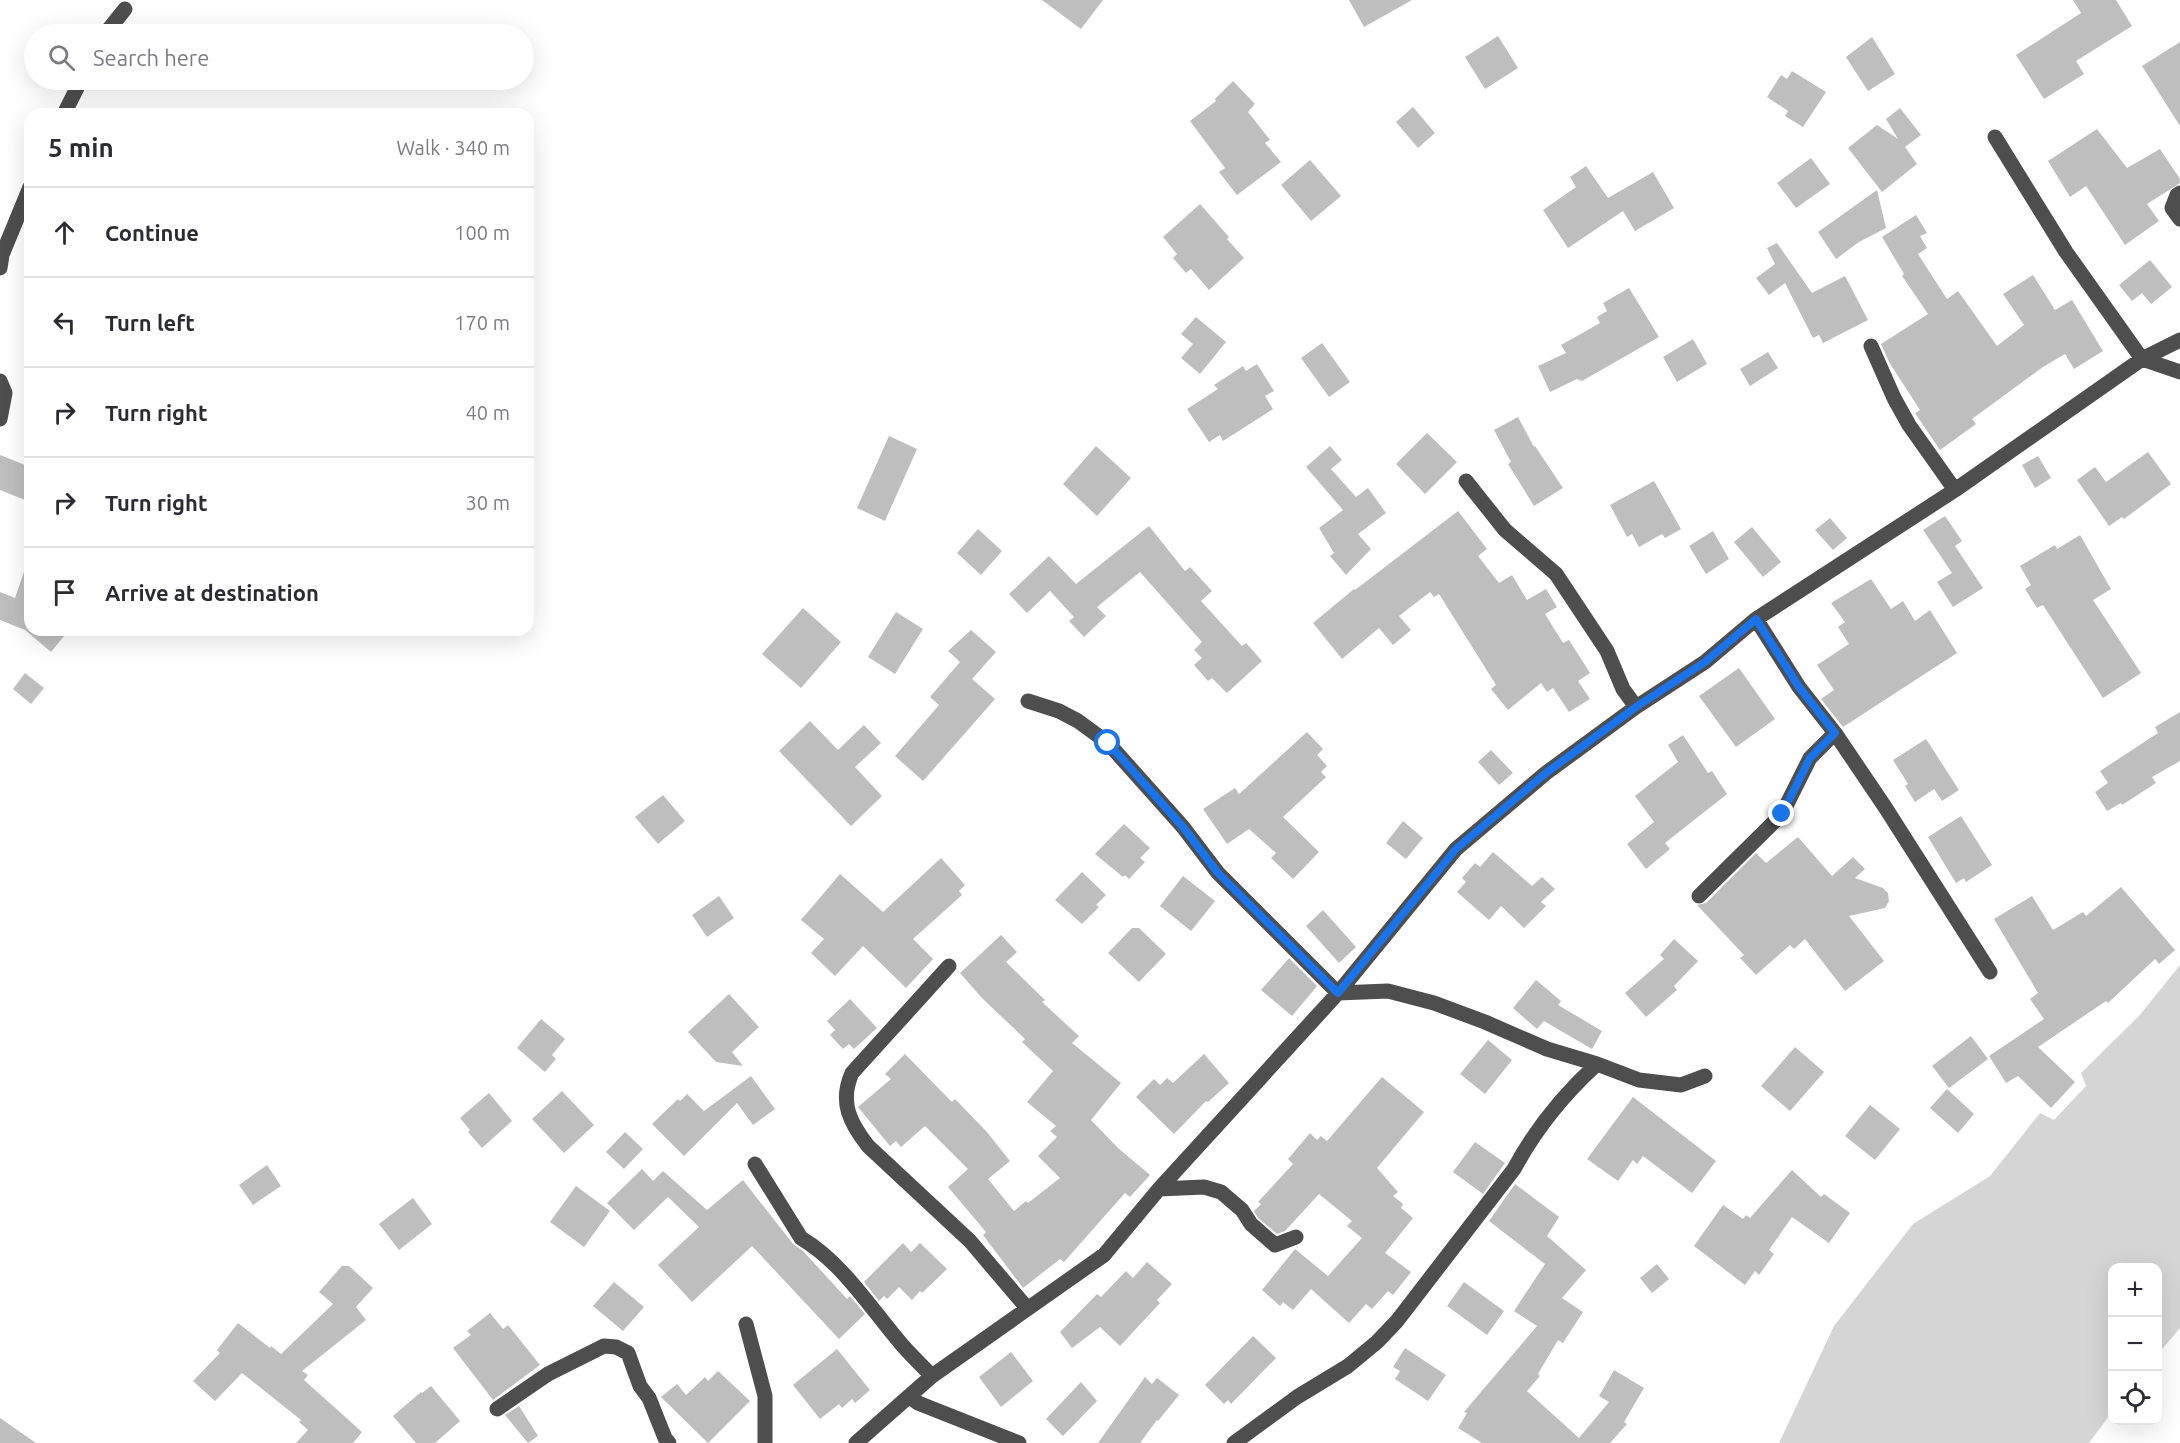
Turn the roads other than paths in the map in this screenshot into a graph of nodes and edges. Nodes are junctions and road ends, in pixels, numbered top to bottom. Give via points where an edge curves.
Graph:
1 (125, 9) dead end
2 (113, 24) edge
3 (76, 90) edge
4 (67, 108) edge
5 (1995, 137) dead end
6 (2180, 194) edge
7 (24, 202) edge
8 (2180, 219) edge
9 (0, 268) edge
10 (2180, 340) edge
11 (1871, 346) dead end
12 (2142, 359) junction
13 (2180, 372) edge
14 (0, 381) edge
15 (0, 419) edge
16 (1466, 481) dead end
17 (1955, 490) junction
18 (1756, 619) junction
19 (1028, 702) dead end
20 (1636, 707) junction
21 (1835, 733) junction
22 (1699, 896) dead end
23 (949, 966) dead end
24 (1990, 972) dead end
25 (1338, 993) junction
26 (1597, 1064) junction
27 (1705, 1076) dead end
28 (755, 1164) dead end
29 (1159, 1189) junction
30 (1296, 1237) dead end
31 (1027, 1308) junction
32 (746, 1324) dead end
33 (932, 1376) junction
34 (909, 1396) junction
35 (497, 1409) dead end
36 (1016, 1442) edge
37 (669, 1443) edge
38 (765, 1443) edge
39 (856, 1443) edge
40 (1234, 1443) edge

1 - 2 street
3 - 4 street
5 - 12 street via 2066,252
6 - 8 street via 2172,208
7 - 9 street
10 - 12 street
11 - 17 street via 1909,425
12 - 13 street
12 - 17 street
14 - 15 street via 4,393
16 - 20 street via 1505,530 1556,574 1606,651
17 - 18 street
18 - 20 street via 1705,662
18 - 21 street via 1799,687
19 - 25 street via 1059,711 1108,743 1218,873
20 - 25 street via 1546,773 1456,849
21 - 22 street via 1810,758 1782,814
21 - 24 street
23 - 31 street via 852,1073 847,1085 847,1107 854,1128 868,1146 970,1241
25 - 26 street via 1388,991 1434,1002 1547,1049
25 - 29 street
26 - 27 street via 1639,1080 1681,1085
26 - 40 street via 1572,1087 1514,1169 1377,1342
28 - 33 street via 801,1238 846,1275
29 - 30 street via 1204,1187 1221,1192 1275,1245
29 - 31 street via 1104,1256
31 - 33 street
32 - 38 street via 765,1396
33 - 34 street
34 - 36 street
34 - 39 street
35 - 37 street via 548,1374 604,1346 616,1347 628,1353

